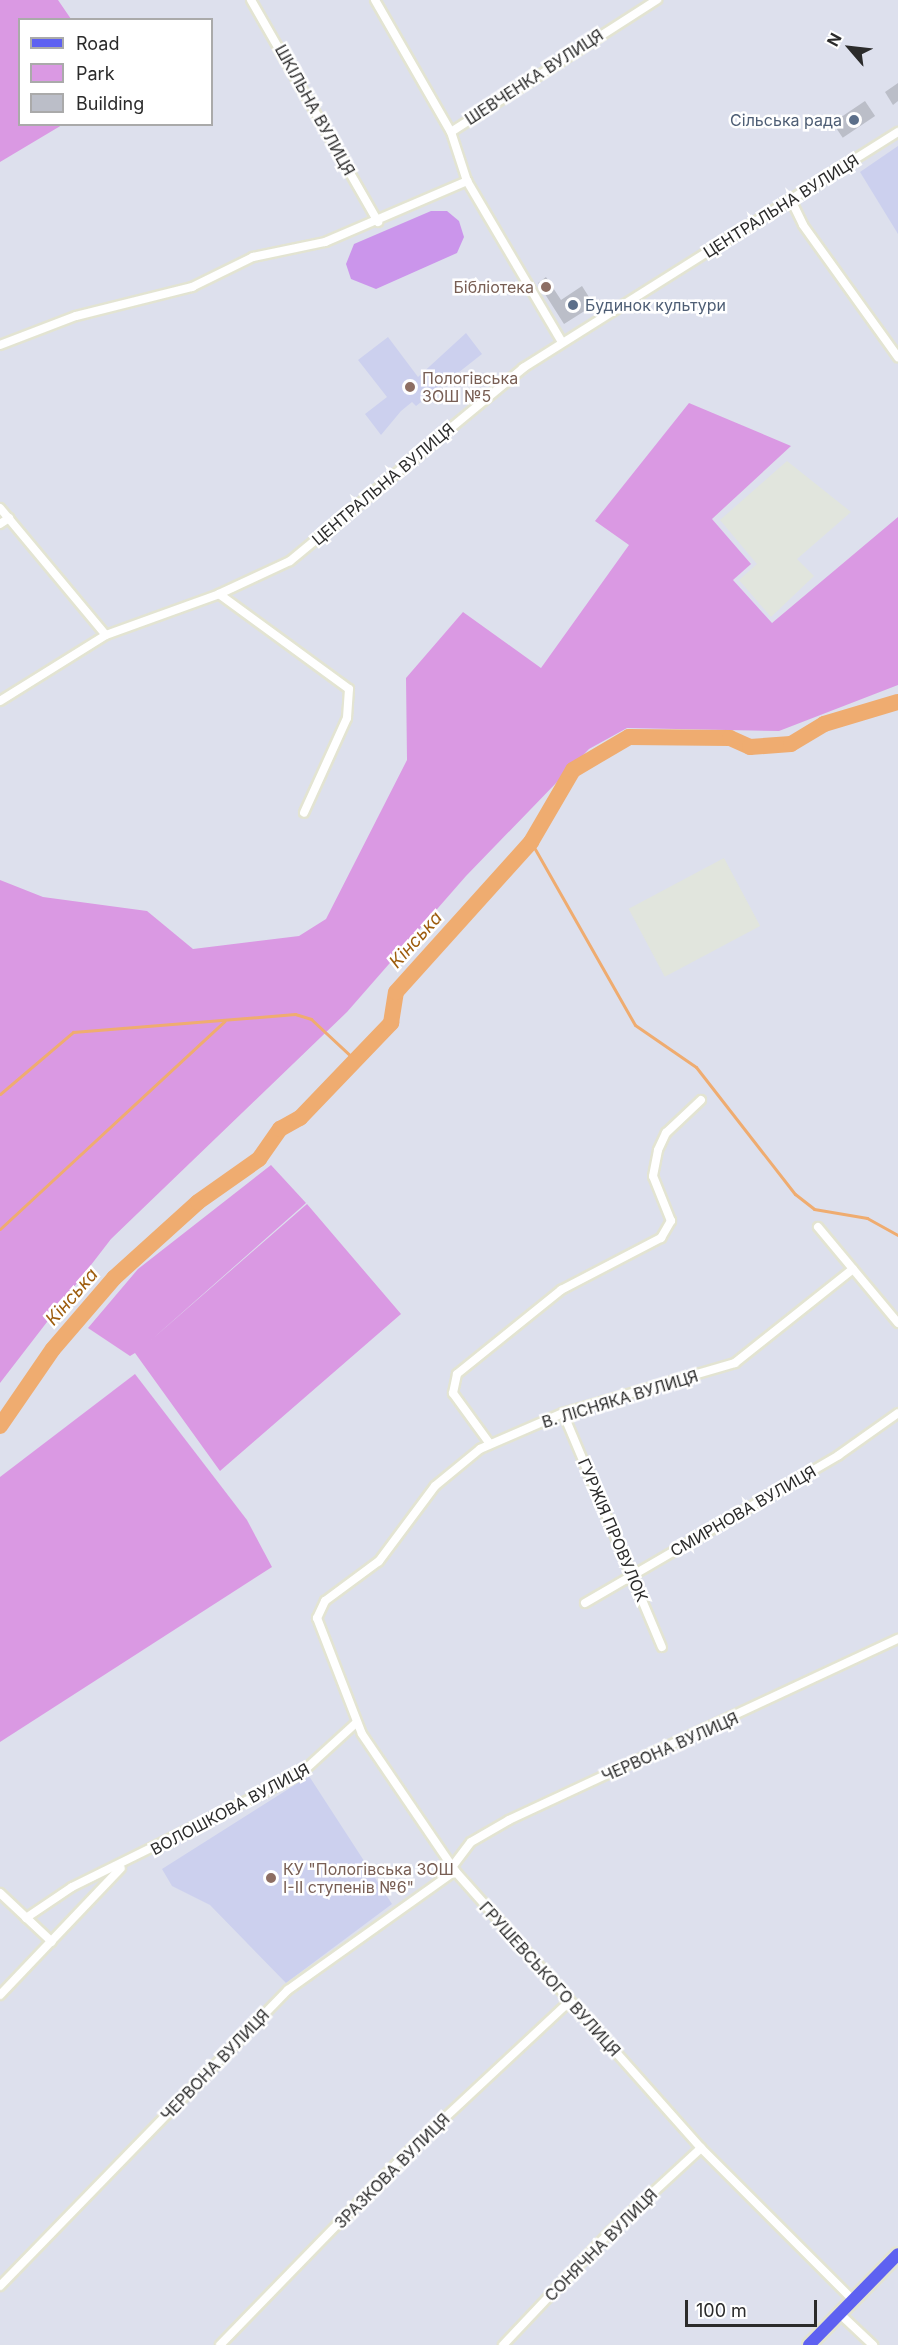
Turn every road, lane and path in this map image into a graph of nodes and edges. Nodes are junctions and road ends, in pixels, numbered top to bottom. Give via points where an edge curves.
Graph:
1 (252, 0) edge
2 (375, 0) edge
3 (657, 0) edge
4 (451, 132) junction
5 (898, 132) edge
6 (468, 181) junction
7 (792, 202) junction
8 (378, 222) junction
9 (562, 342) junction
10 (0, 345) edge
11 (898, 357) edge
12 (0, 507) edge
13 (9, 518) junction
14 (0, 524) edge
15 (219, 594) junction
16 (106, 635) junction
17 (0, 701) edge
18 (304, 813) dead end
19 (701, 1100) dead end
20 (818, 1227) dead end
21 (853, 1269) junction
22 (898, 1323) edge
23 (564, 1413) junction
24 (898, 1413) edge
25 (490, 1444) junction
26 (632, 1575) junction
27 (585, 1604) dead end
28 (319, 1610) joint
29 (898, 1639) edge
30 (662, 1647) dead end
31 (357, 1723) junction
32 (124, 1864) junction
33 (454, 1869) junction
34 (0, 1893) edge
35 (26, 1918) junction
36 (52, 1942) junction
37 (0, 1995) edge
38 (569, 2002) junction
39 (701, 2148) junction
40 (898, 2254) edge
41 (0, 2286) edge
42 (853, 2300) junction
43 (840, 2313) junction
44 (220, 2345) edge
45 (503, 2345) edge
46 (808, 2345) edge
47 (873, 2345) edge

1 - 8 street, ШКІЛЬНА ВУЛИЦЯ
2 - 4 street
3 - 4 street, ШЕВЧЕНКА ВУЛИЦЯ
4 - 6 street, ШЕВЧЕНКА ВУЛИЦЯ
5 - 7 street, ЦЕНТРАЛЬНА ВУЛИЦЯ
6 - 8 street
6 - 9 street, ШЕВЧЕНКА ВУЛИЦЯ
7 - 9 street, ЦЕНТРАЛЬНА ВУЛИЦЯ
7 - 11 street via 803,225
8 - 10 street via 325,242 254,257 192,287 76,316
9 - 15 street, ЦЕНТРАЛЬНА ВУЛИЦЯ via 523,368 290,561
12 - 13 street
13 - 14 street
13 - 16 street
15 - 16 street, ЦЕНТРАЛЬНА ВУЛИЦЯ
15 - 18 street via 349,689 347,718
16 - 17 street, ЦЕНТРАЛЬНА ВУЛИЦЯ
19 - 25 street via 666,1133 658,1150 653,1176 670,1221 661,1238 561,1290 457,1374 453,1393
20 - 21 street
21 - 22 street
21 - 23 street, В. ЛІСНЯКА ВУЛИЦЯ via 735,1363
23 - 25 street, В. ЛІСНЯКА ВУЛИЦЯ
23 - 26 street, ГУРЖІЯ ПРОВУЛОК
24 - 26 street, СМИРНОВА ВУЛИЦЯ via 839,1455
25 - 28 street, В. ЛІСНЯКА ВУЛИЦЯ via 435,1485 379,1561
26 - 27 street, СМИРНОВА ВУЛИЦЯ
26 - 30 street, ГУРЖІЯ ПРОВУЛОК
28 - 31 street, ГРУШЕВСЬКОГО ВУЛИЦЯ via 319,1625
29 - 33 street, ЧЕРВОНА ВУЛИЦЯ via 509,1820 471,1842
31 - 32 street, ВОЛОШКОВА ВУЛИЦЯ via 298,1775
31 - 33 street, ГРУШЕВСЬКОГО ВУЛИЦЯ
32 - 35 street, ВОЛОШКОВА ВУЛИЦЯ via 72,1887
32 - 36 street, ВОЛОШКОВА ВУЛИЦЯ
33 - 38 street, ГРУШЕВСЬКОГО ВУЛИЦЯ
33 - 41 street, ЧЕРВОНА ВУЛИЦЯ via 288,1990
34 - 35 street
35 - 36 street
36 - 37 street, ВОЛОШКОВА ВУЛИЦЯ
38 - 39 street, ГРУШЕВСЬКОГО ВУЛИЦЯ
38 - 44 street, ЗРАЗКОВА ВУЛИЦЯ via 406,2154
39 - 42 street, ГРУШЕВСЬКОГО ВУЛИЦЯ
39 - 45 street, СОНЯЧНА ВУЛИЦЯ via 610,2232
40 - 42 main road
42 - 43 main road
43 - 46 main road
43 - 47 street

